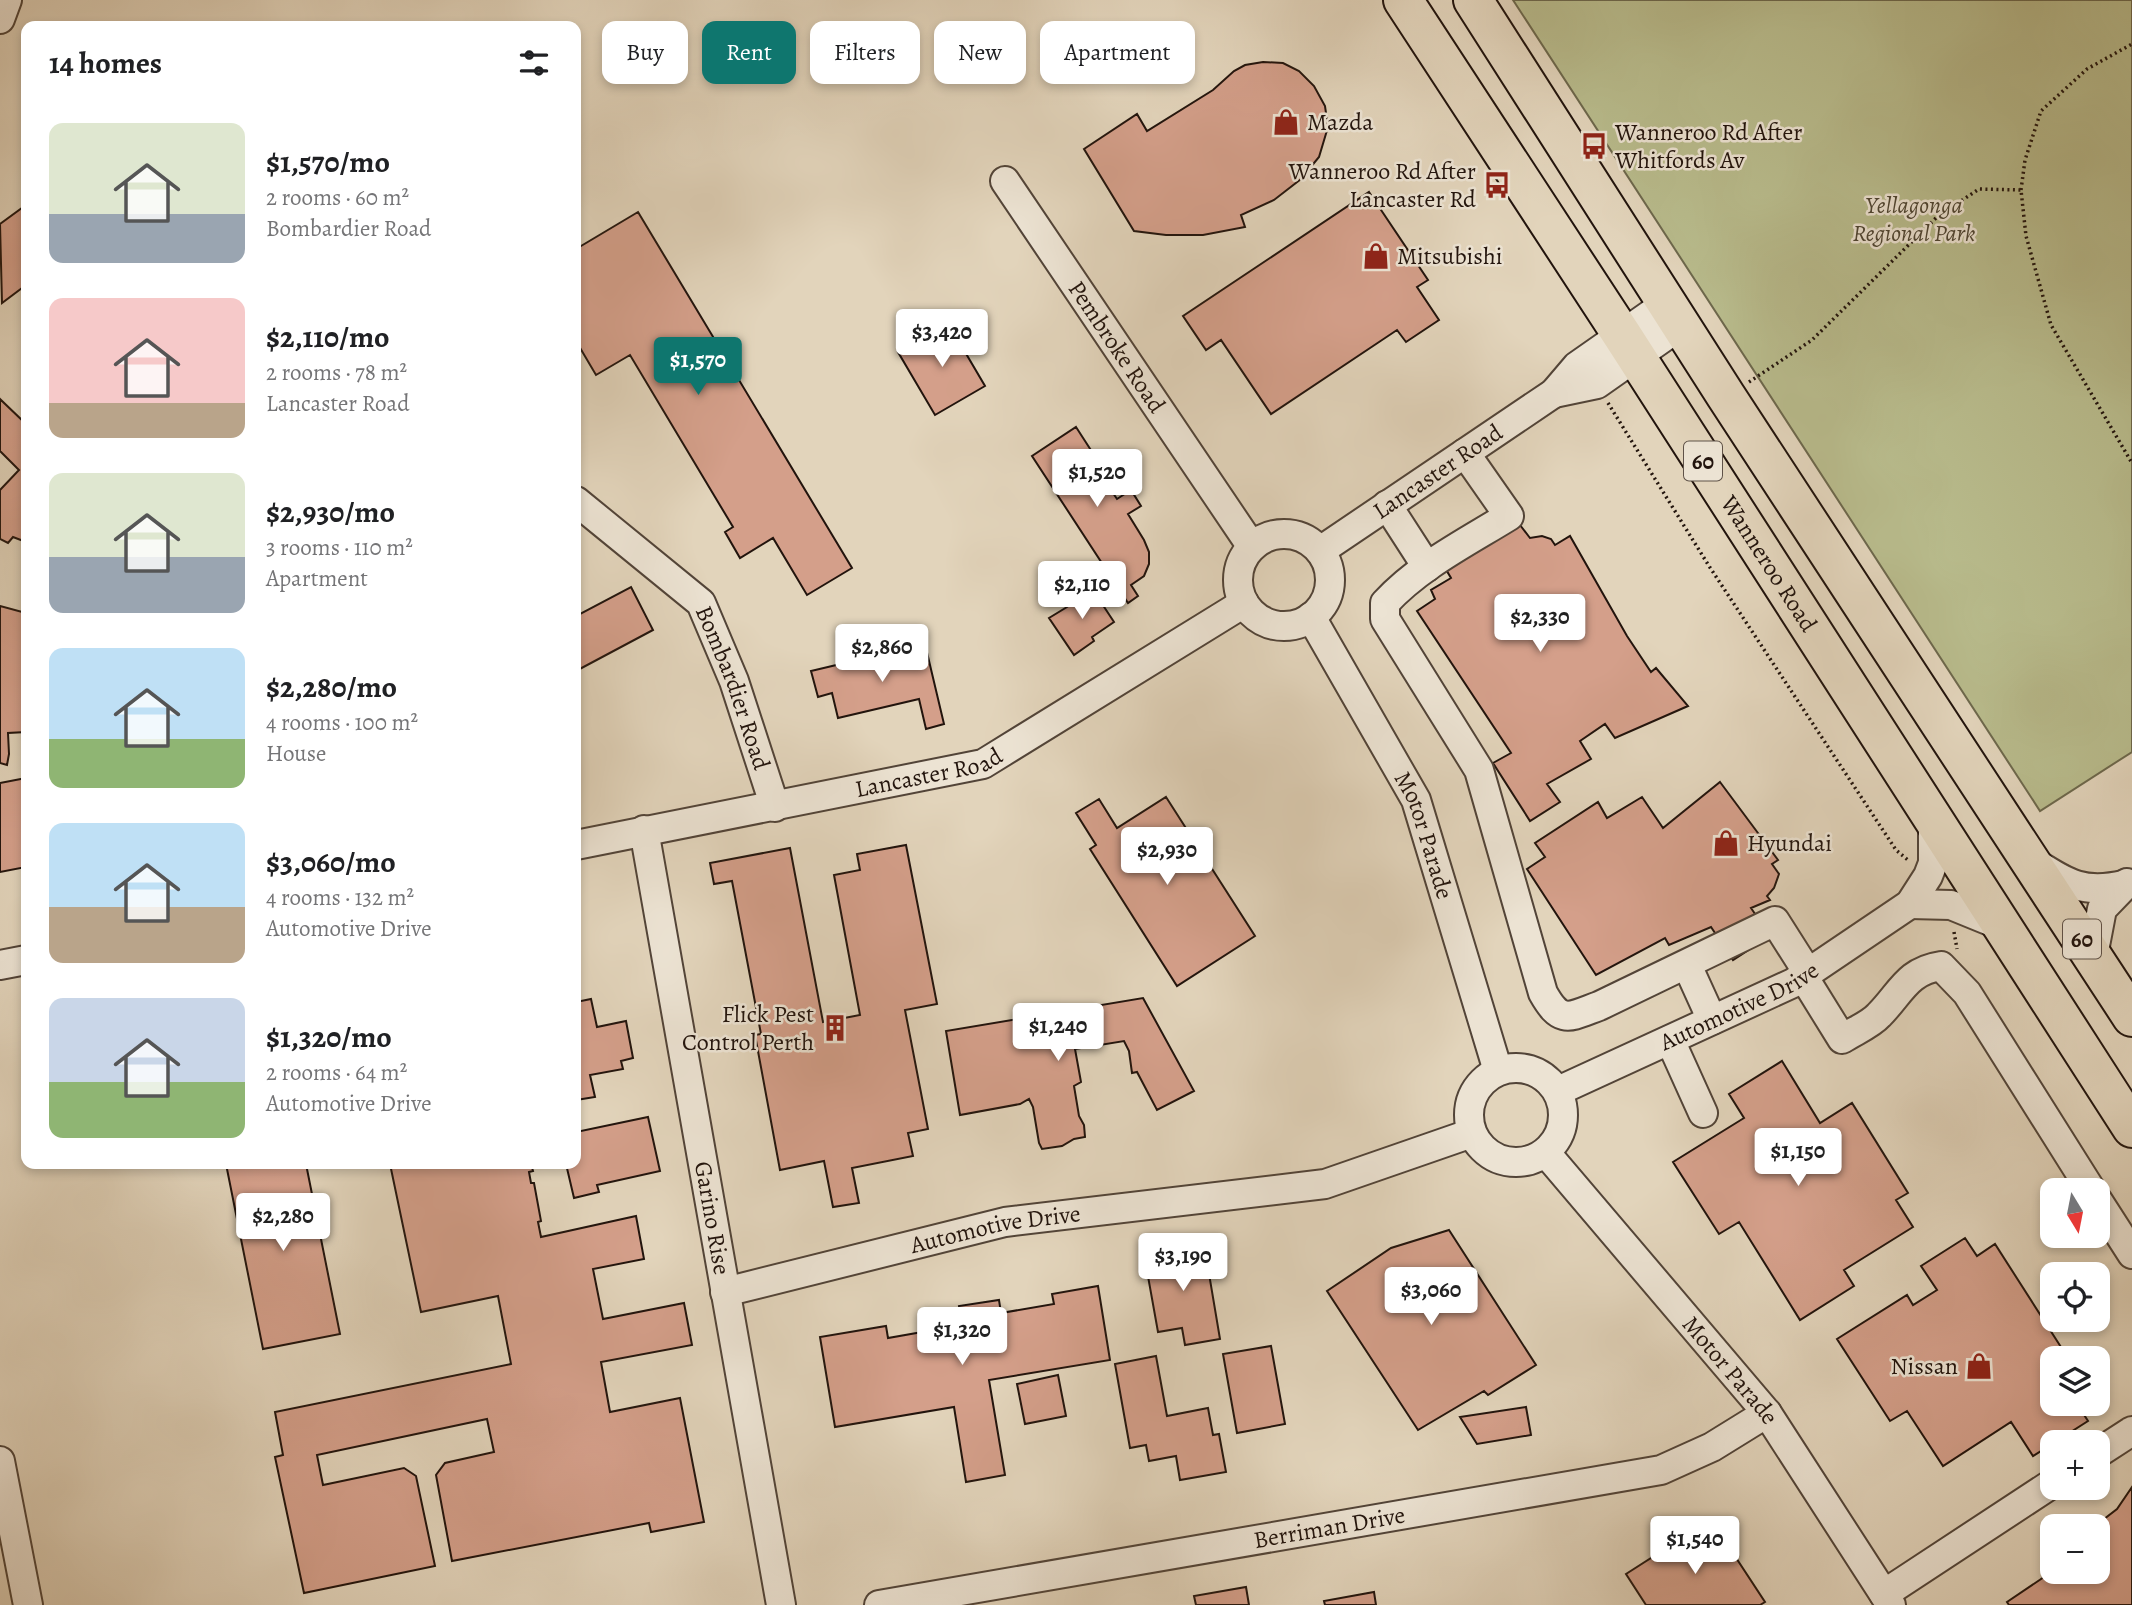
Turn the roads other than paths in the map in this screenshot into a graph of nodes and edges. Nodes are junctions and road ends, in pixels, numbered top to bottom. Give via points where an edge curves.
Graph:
1 (7, 0) edge
2 (1403, 0) edge
3 (1473, 0) edge
4 (0, 19) edge
5 (1005, 181) dead end
6 (1674, 314) junction
7 (1629, 345) junction
8 (1554, 393) junction
9 (1465, 453) junction
10 (581, 505) edge
11 (1387, 505) junction
12 (1252, 547) junction
13 (1320, 551) junction
14 (1427, 567) junction
15 (1244, 603) junction
16 (1311, 617) junction
17 (775, 807) junction
18 (1933, 821) junction
19 (644, 831) junction
20 (581, 844) edge
21 (2033, 862) junction
22 (2128, 882) edge
23 (1910, 904) junction
24 (2000, 925) junction
25 (2093, 956) junction
26 (21, 961) edge
27 (0, 965) edge
28 (1687, 965) junction
29 (1806, 974) junction
30 (2132, 1017) edge
31 (1712, 1020) junction
32 (1670, 1040) junction
33 (1498, 1071) junction
34 (1558, 1091) junction
35 (1703, 1113) dead end
36 (2132, 1128) edge
37 (1472, 1133) junction
38 (1546, 1153) junction
39 (2083, 1178) edge
40 (2110, 1220) edge
41 (2132, 1254) edge
42 (725, 1292) junction
43 (1767, 1413) junction
44 (2132, 1430) edge
45 (2110, 1445) edge
46 (0, 1461) edge
47 (2040, 1492) edge
48 (1888, 1600) edge
49 (28, 1605) edge
50 (781, 1605) edge
51 (879, 1605) edge

1 - 4 street
2 - 7 highway, Wanneroo Road / 60
3 - 6 highway, 60
5 - 12 street, Pembroke Road
6 - 7 street, Lancaster Road
6 - 21 highway, 60
7 - 8 street, Lancaster Road via 1577,366
7 - 8 street, Lancaster Road via 1597,384
7 - 18 highway, Wanneroo Road / 60
8 - 9 street, Lancaster Road
9 - 11 street, Lancaster Road
9 - 14 street via 1509,516
10 - 17 street, Bombardier Road via 701,603 734,681
11 - 13 street, Lancaster Road
11 - 14 street
12 - 13 street via 1279,534 1301,538
12 - 15 street via 1238,574
13 - 16 street via 1327,564 1329,586
14 - 28 street via 1385,603 1385,619 1479,770 1543,993 1553,1010 1575,1015
15 - 16 street via 1267,623 1297,624
15 - 17 street, Lancaster Road via 983,764
16 - 33 street, Motor Parade via 1416,800
17 - 19 street, Lancaster Road
18 - 23 street, Automotive Drive via 1933,863
18 - 24 highway, Wanneroo Road / 60
19 - 20 street, Lancaster Road
19 - 42 street, Garino Rise
21 - 22 street via 2076,887 2092,889
21 - 25 highway, 60
22 - 25 street via 2102,909
23 - 24 street via 1951,905
23 - 29 street, Automotive Drive
24 - 36 highway, Wanneroo Road / 60
25 - 30 highway, 60
26 - 27 street
28 - 29 street via 1775,921
28 - 31 street
29 - 31 street, Automotive Drive
29 - 39 street via 1842,1039 1878,1017 1911,978 1941,965 1967,993
31 - 32 street, Automotive Drive
32 - 34 street, Automotive Drive
32 - 35 street
33 - 34 street via 1532,1070
33 - 37 street via 1482,1081 1472,1097 1468,1115
34 - 38 street via 1563,1125
37 - 38 street via 1481,1148 1513,1163
37 - 42 street, Automotive Drive via 1325,1184 1005,1222
38 - 43 street, Motor Parade
40 - 41 street
42 - 50 street, Garino Rise
43 - 48 street, Motor Parade
43 - 51 street, Berriman Drive via 1712,1447 1661,1470
44 - 45 street
46 - 49 street
47 - 48 street

